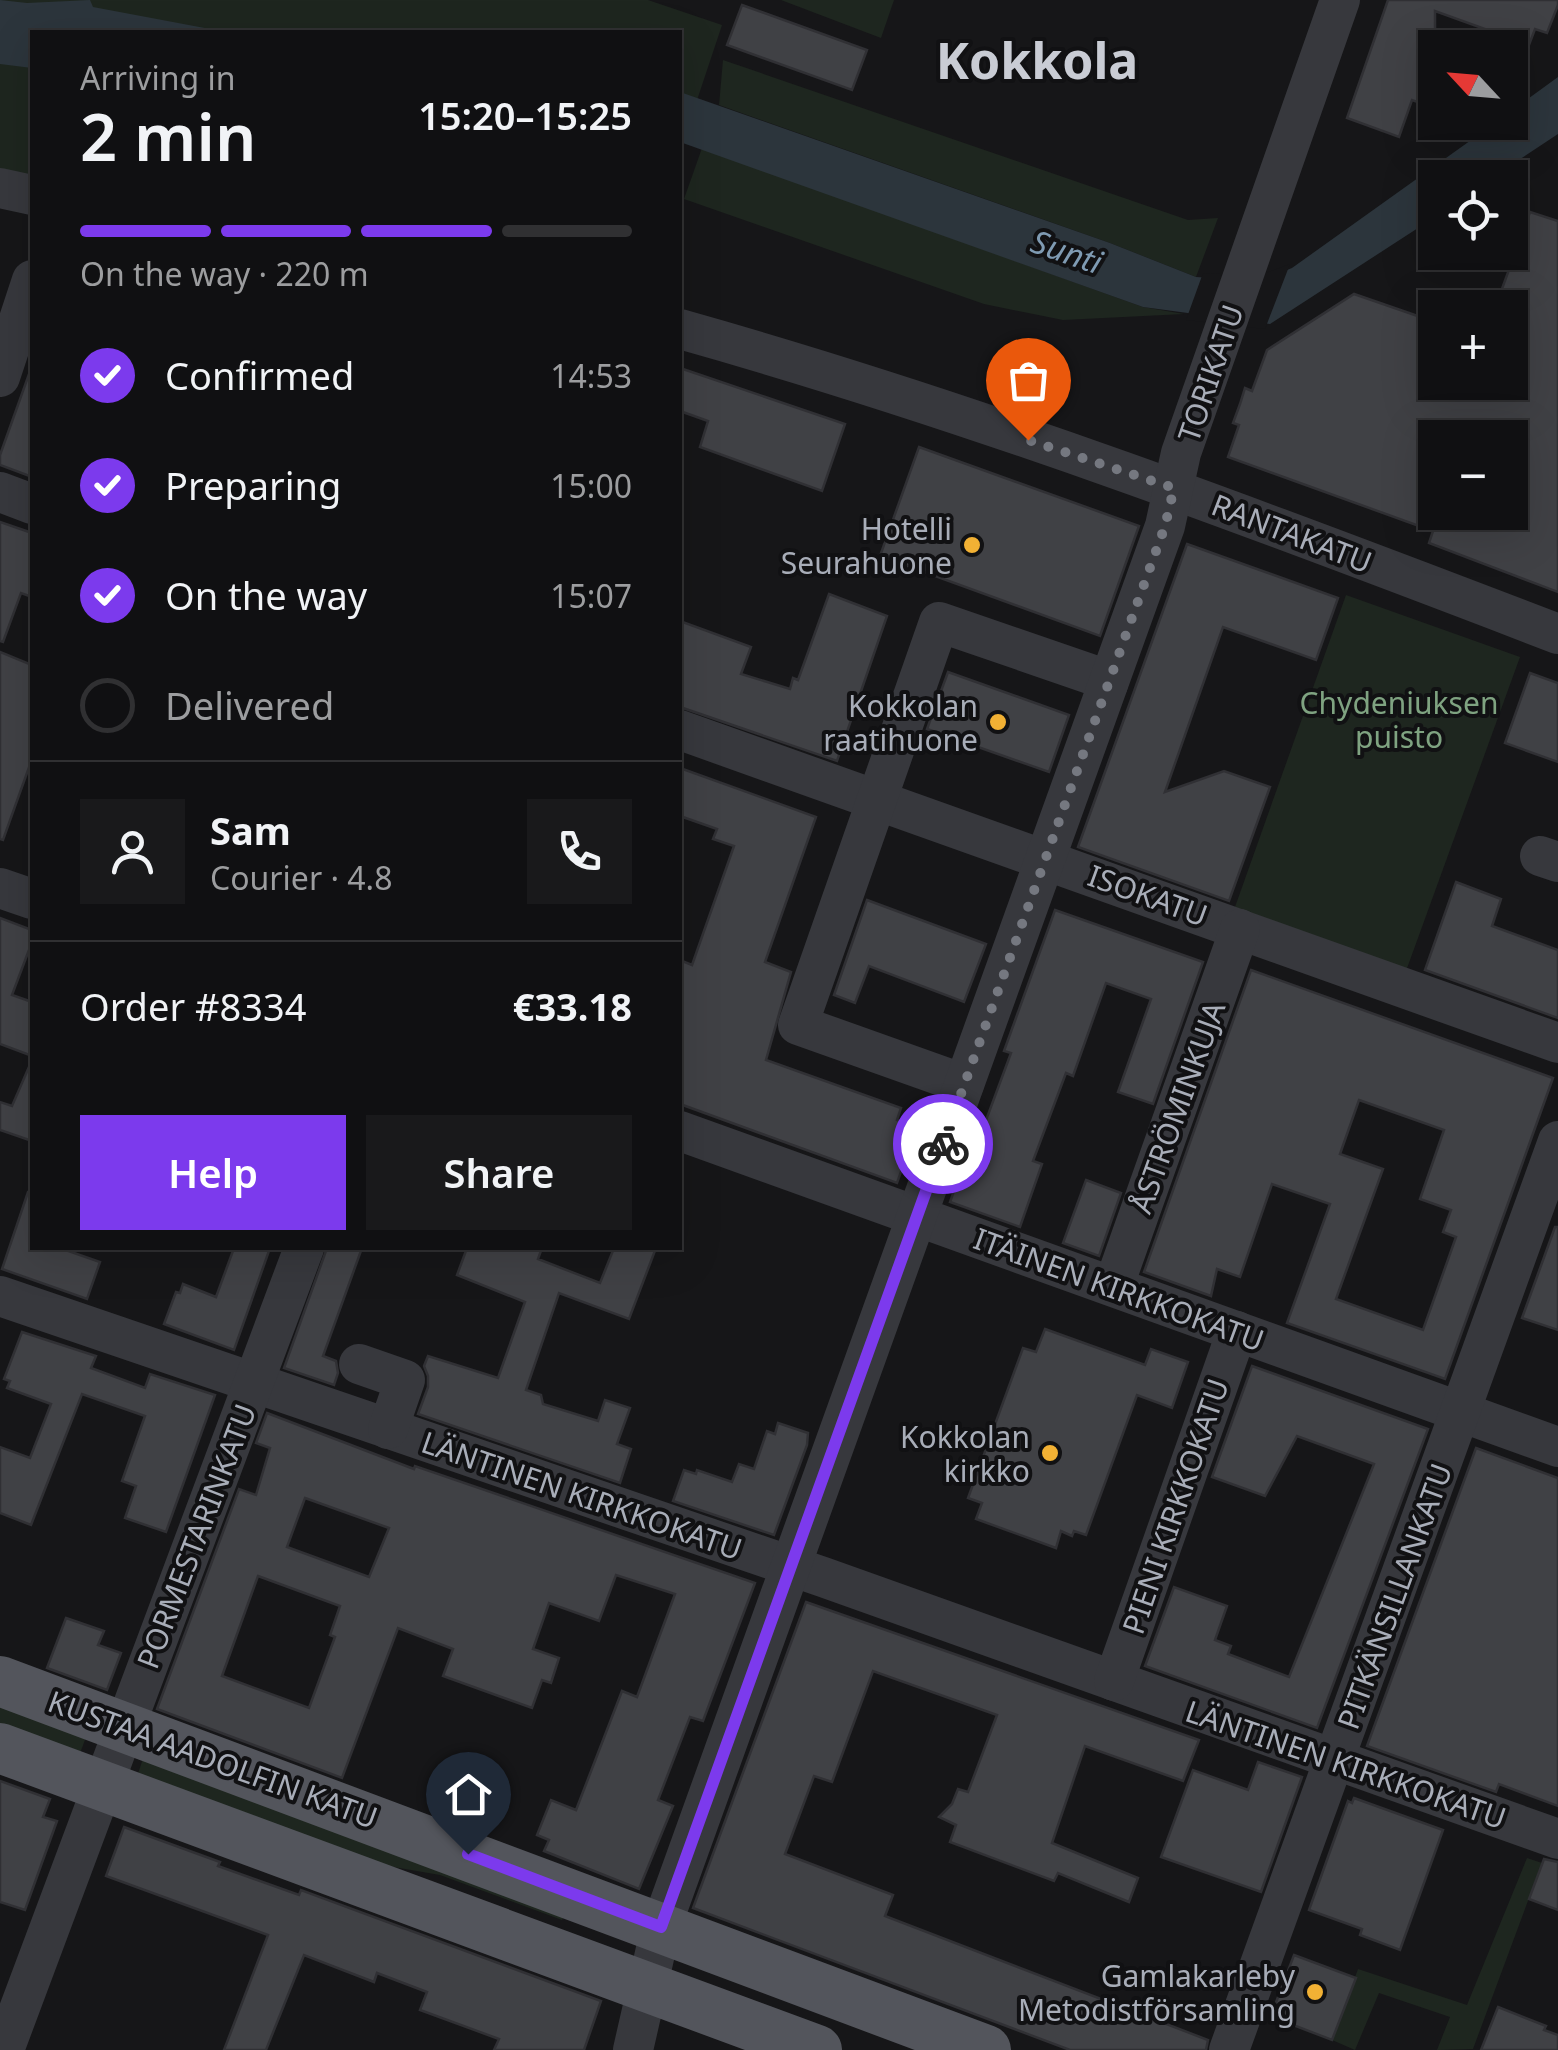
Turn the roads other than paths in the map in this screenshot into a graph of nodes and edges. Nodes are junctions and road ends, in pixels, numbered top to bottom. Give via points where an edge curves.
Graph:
1 (1340, 0) edge
2 (0, 188) edge
3 (30, 195) edge
4 (30, 286) edge
5 (682, 330) edge
6 (0, 377) edge
7 (1174, 488) junction
8 (0, 492) edge
9 (30, 503) edge
10 (1558, 634) edge
11 (1108, 684) junction
12 (682, 731) edge
13 (878, 799) junction
14 (1046, 858) junction
15 (0, 888) edge
16 (30, 898) edge
17 (1240, 928) junction
18 (1558, 1044) edge
19 (964, 1084) junction
20 (682, 1132) edge
21 (1558, 1141) edge
22 (917, 1216) junction
23 (303, 1250) edge
24 (1114, 1284) junction
25 (0, 1296) edge
26 (1237, 1331) junction
27 (359, 1364) dead end
28 (254, 1384) junction
29 (1460, 1412) junction
30 (388, 1429) junction
31 (1558, 1447) edge
32 (791, 1566) junction
33 (0, 1681) edge
34 (1114, 1682) junction
35 (123, 1726) junction
36 (0, 1748) edge
37 (1335, 1760) junction
38 (101, 1786) junction
39 (1558, 1839) edge
40 (661, 1927) junction
41 (647, 1988) junction
42 (4, 2050) edge
43 (633, 2050) edge
44 (817, 2050) edge
45 (986, 2050) edge
46 (1229, 2050) edge

1 - 7 street, TORIKATU
2 - 3 street
4 - 6 street
5 - 7 street, RANTAKATU
7 - 10 street, RANTAKATU
7 - 11 street, TORIKATU
8 - 9 street
11 - 13 street via 939,622
11 - 14 street, TORIKATU
12 - 13 street, ISOKATU
13 - 14 street, ISOKATU
13 - 19 street via 798,1024
14 - 17 street, ISOKATU
14 - 19 street, TORIKATU
15 - 16 street
17 - 18 street, ISOKATU
17 - 24 street, ÅSTRÖMINKUJA
19 - 22 street, TORIKATU
20 - 22 street, ITÄINEN KIRKKOKATU
21 - 29 street, PITKÄNSILLANKATU
22 - 24 street, ITÄINEN KIRKKOKATU
22 - 32 street, TORIKATU
23 - 28 street, PORMESTARINKATU
24 - 26 street, ITÄINEN KIRKKOKATU
25 - 28 street, LÄNTINEN KIRKKOKATU
26 - 29 street, ITÄINEN KIRKKOKATU
26 - 34 street, PIENI KIRKKOKATU
27 - 30 street via 405,1380
28 - 30 street, LÄNTINEN KIRKKOKATU
28 - 35 street, PORMESTARINKATU
29 - 31 street, ITÄINEN KIRKKOKATU
29 - 37 street, PITKÄNSILLANKATU
30 - 32 street, LÄNTINEN KIRKKOKATU
32 - 34 street, LÄNTINEN KIRKKOKATU
32 - 40 street, TORIKATU
33 - 35 main road, KUSTAA AADOLFIN KATU
34 - 37 street, LÄNTINEN KIRKKOKATU
35 - 38 street, PORMESTARINKATU
35 - 40 main road, KUSTAA AADOLFIN KATU
36 - 38 main road, KUSTAA AADOLFIN KATU
37 - 39 street, LÄNTINEN KIRKKOKATU
37 - 46 street, PITKÄNSILLANKATU
38 - 41 main road, KUSTAA AADOLFIN KATU
38 - 42 street, PORMESTARINKATU
40 - 41 street, TORIKATU
40 - 45 main road, KUSTAA AADOLFIN KATU
41 - 43 street, TORIKATU
41 - 44 main road, KUSTAA AADOLFIN KATU

